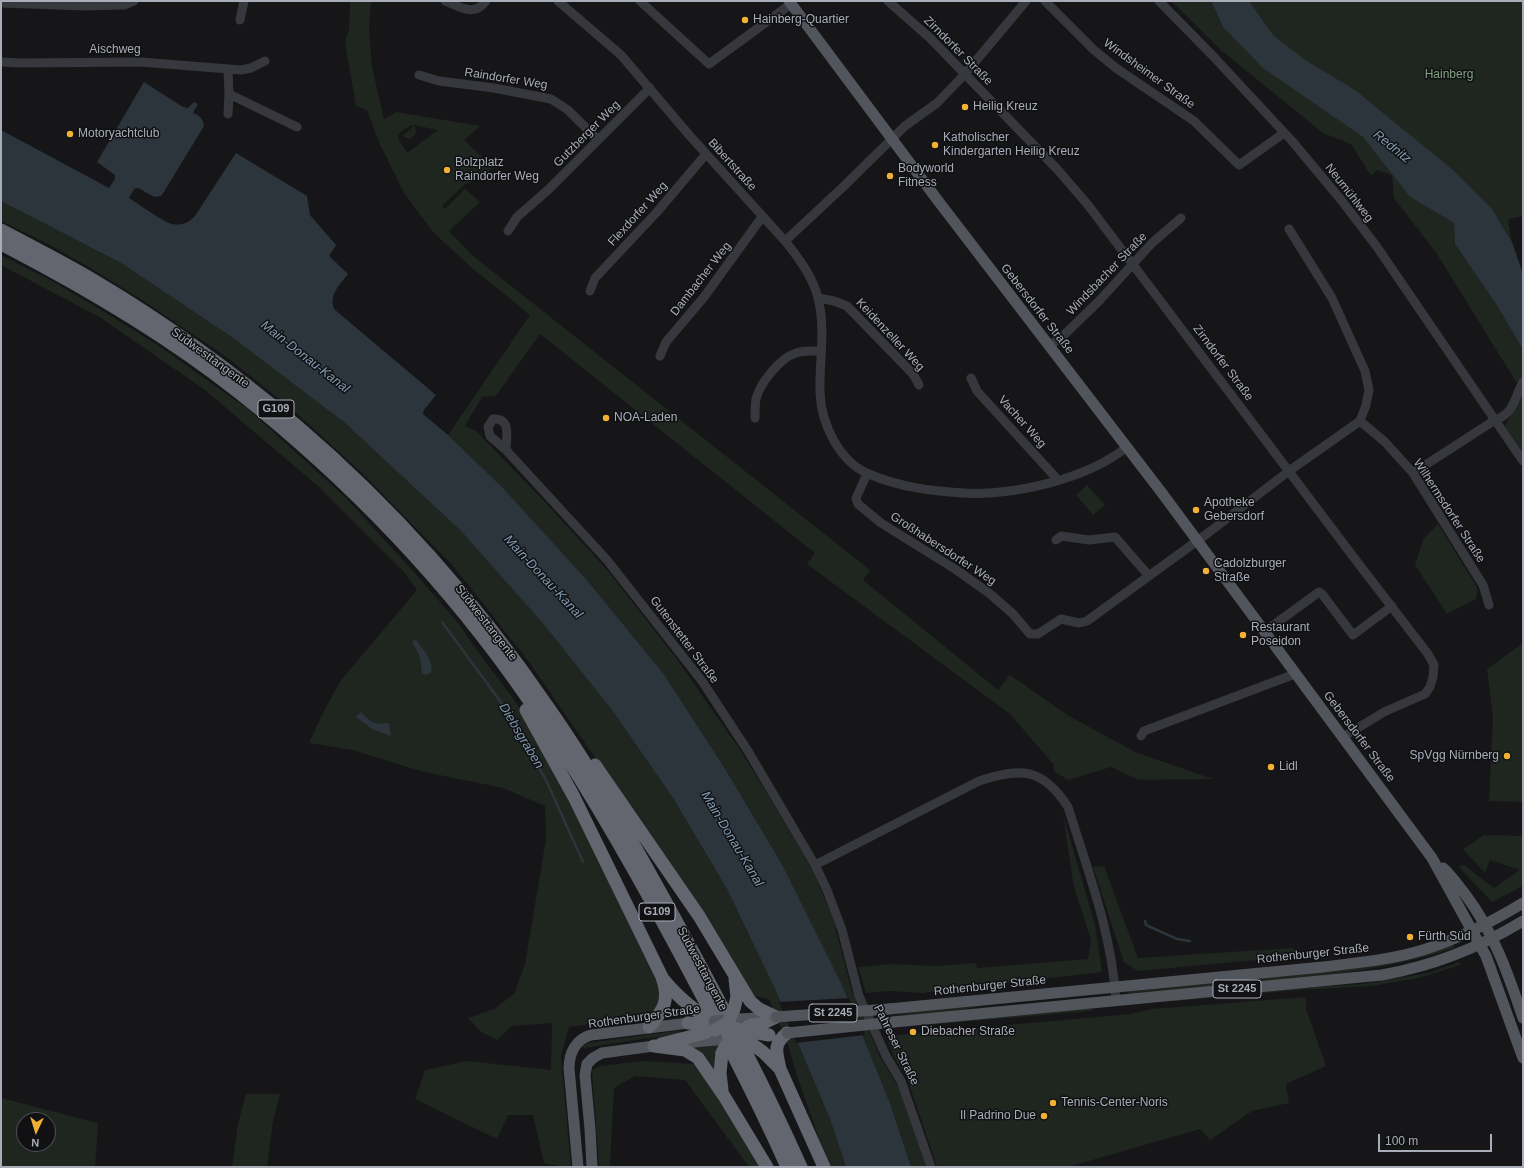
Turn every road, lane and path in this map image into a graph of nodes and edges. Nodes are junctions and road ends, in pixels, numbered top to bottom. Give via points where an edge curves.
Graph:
1 (134, 1) edge
2 (244, 1) edge
3 (445, 1) edge
4 (486, 1) edge
5 (558, 1) edge
6 (640, 1) edge
7 (888, 1) edge
8 (1026, 1) edge
9 (1045, 1) edge
10 (1159, 1) edge
11 (790, 2) edge
12 (1, 3) edge
13 (240, 20) dead end
14 (266, 61) dead end
15 (1, 62) edge
16 (228, 70) junction
17 (964, 75) junction
18 (419, 76) dead end
19 (650, 88) junction
20 (229, 94) junction
21 (228, 114) dead end
22 (297, 127) dead end
23 (1284, 133) junction
24 (892, 139) junction
25 (598, 140) junction
26 (706, 154) junction
27 (762, 217) junction
28 (1181, 218) dead end
29 (1289, 229) dead end
30 (1, 230) edge
31 (508, 231) dead end
32 (785, 241) junction
33 (1, 244) edge
34 (1133, 264) junction
35 (590, 291) dead end
36 (818, 298) junction
37 (1049, 346) junction
38 (821, 351) junction
39 (660, 356) dead end
40 (971, 378) dead end
41 (1523, 382) edge
42 (919, 385) dead end
43 (755, 418) dead end
44 (1495, 420) junction
45 (1360, 421) junction
46 (1127, 447) junction
47 (506, 450) dead end
48 (1523, 461) edge
49 (1289, 471) junction
50 (1413, 473) junction
51 (867, 474) junction
52 (1058, 480) junction
53 (1056, 540) dead end
54 (1197, 541) junction
55 (1149, 576) junction
56 (1489, 605) dead end
57 (1392, 606) junction
58 (1264, 632) junction
59 (506, 669) junction
60 (1295, 674) junction
61 (1141, 736) dead end
62 (1343, 737) junction
63 (571, 741) junction
64 (1432, 858) junction
65 (815, 865) junction
66 (1523, 903) edge
67 (1523, 921) edge
68 (1486, 924) junction
69 (1473, 930) junction
70 (1493, 938) junction
71 (1480, 944) junction
72 (733, 972) junction
73 (662, 977) junction
74 (1115, 987) junction
75 (1116, 1001) junction
76 (776, 1016) junction
77 (1523, 1018) edge
78 (688, 1023) joint
79 (649, 1027) junction
80 (727, 1027) junction
81 (785, 1034) junction
82 (769, 1035) joint
83 (654, 1046) junction
84 (1523, 1058) edge
85 (780, 1069) junction
86 (724, 1096) junction
87 (578, 1167) edge
88 (592, 1167) edge
89 (767, 1167) edge
90 (787, 1167) edge
91 (801, 1167) edge
92 (824, 1167) edge
93 (931, 1167) edge

1 - 12 street via 124,5 85,6
2 - 13 street
3 - 4 street via 471,10 480,8
5 - 19 street, Bibertstraße via 621,55
6 - 11 street via 709,64
7 - 17 street, Zirndorfer Straße via 930,38
8 - 17 street
9 - 23 street, Windsheimer Straße via 1094,50 1194,121 1239,165
10 - 23 street, Neumühlweg
11 - 24 main road, Gebersdorfer Straße
14 - 16 street, Aischweg via 251,68
15 - 16 street, Aischweg via 141,62
16 - 20 street
17 - 24 street via 937,103 905,126
17 - 34 street, Zirndorfer Straße via 1057,170 1088,205
18 - 25 street, Raindorfer Weg via 551,99 568,110
19 - 25 street, Gutzberger Weg
19 - 26 street, Bibertstraße
20 - 21 street
20 - 22 street
23 - 44 street, Neumühlweg via 1377,247
24 - 32 street
24 - 37 main road, Gebersdorfer Straße
25 - 31 street, Gutzberger Weg via 517,217
26 - 27 street, Bibertstraße
26 - 35 street, Flexdorfer Weg via 657,212 595,278
27 - 32 street, Bibertstraße
27 - 39 street, Dambacher Weg via 704,297 666,342
28 - 34 street, Windsbacher Straße
29 - 45 street via 1332,298 1365,371 1369,390
30 - 63 highway, Südwesttangente / G109 via 93,280 172,330 243,382 322,448 377,500 452,581 512,656
32 - 36 street, Bibertstraße via 804,266
33 - 59 highway, Südwesttangente / G109 via 147,326 237,391 287,432 407,548
34 - 37 street, Windsbacher Straße via 1099,301
34 - 49 street, Zirndorfer Straße
36 - 38 street, Bibertstraße via 822,323
36 - 42 street, Keidenzeller Weg via 847,306 913,374
37 - 46 main road, Gebersdorfer Straße
38 - 43 street via 797,352 779,364 768,376 756,398
38 - 51 street, Bibertstraße via 820,394 829,430 840,450
40 - 52 street, Vacher Weg via 977,390
41 - 44 street via 1511,409 1504,417
44 - 48 street, Neumühlweg
44 - 50 street
45 - 49 street
45 - 50 street, Wilhermsdorfer Straße via 1385,442
46 - 52 street, Bibertstraße via 1098,464
46 - 54 main road, Gebersdorfer Straße
47 - 65 street, Gutenstetter Straße via 607,560 702,681 748,751
49 - 54 street
49 - 57 street, Zirndorfer Straße
50 - 56 street, Wilhermsdorfer Straße via 1483,585
51 - 52 street, Bibertstraße via 928,491 969,494 1005,492
51 - 55 street, Großhabersdorfer Weg via 856,498 858,504 989,593 1013,614 1030,634 1038,634 1061,619 1087,621
53 - 55 street via 1061,536 1090,540 1115,537
54 - 55 street, Großhabersdorfer Weg
54 - 58 main road, Gebersdorfer Straße
57 - 58 street via 1353,635 1319,592
57 - 62 street, Zirndorfer Straße via 1434,665 1430,687 1425,694 1384,712
58 - 60 main road, Gebersdorfer Straße
59 - 73 highway via 574,797
59 - 90 highway, Südwesttangente / G109 via 561,748 633,869 752,1092
60 - 61 street via 1144,731
60 - 62 main road, Gebersdorfer Straße
62 - 64 main road, Gebersdorfer Straße
63 - 72 highway via 587,754 611,787 699,916
63 - 91 highway, Südwesttangente / G109 via 627,833 707,978
64 - 68 main road, Gebersdorfer Straße via 1461,888
64 - 69 main road, Gebersdorfer Straße
65 - 74 street via 980,781 1002,774 1035,774 1058,792 1068,808 1104,925
65 - 93 street, Pahreser Straße via 842,930 859,996 886,1056 901,1081
66 - 68 main road, Rothenburger Straße / St 2245
67 - 70 main road, St 2245
68 - 69 main road, Rothenburger Straße / St 2245
68 - 70 main road, Gebersdorfer Straße
69 - 71 main road, Gebersdorfer Straße
69 - 74 main road, Rothenburger Straße / St 2245 via 1422,950 1366,962
70 - 71 main road, St 2245
70 - 77 main road, Gebersdorfer Straße
71 - 75 main road, St 2245 via 1433,963 1382,975
71 - 84 main road, Gebersdorfer Straße via 1493,972
72 - 76 highway via 755,1006
72 - 80 highway via 737,993
73 - 79 highway via 666,990 665,1003
73 - 80 highway via 689,1006
74 - 75 street
74 - 76 main road, Rothenburger Straße / St 2245, bridge via 889,1009
75 - 81 main road, St 2245, bridge
76 - 80 highway via 761,1024
78 - 79 main road, Rothenburger Straße
78 - 80 highway
79 - 87 main road, Rothenburger Straße via 588,1035 572,1052 569,1070
80 - 82 highway
80 - 83 highway
80 - 85 highway via 763,1052
80 - 86 highway, bridge via 720,1078
81 - 82 main road, St 2245
81 - 85 highway via 778,1042 776,1050
83 - 86 highway via 685,1050 694,1054
83 - 88 main road via 602,1053 587,1064 585,1075
85 - 92 highway
86 - 89 highway

